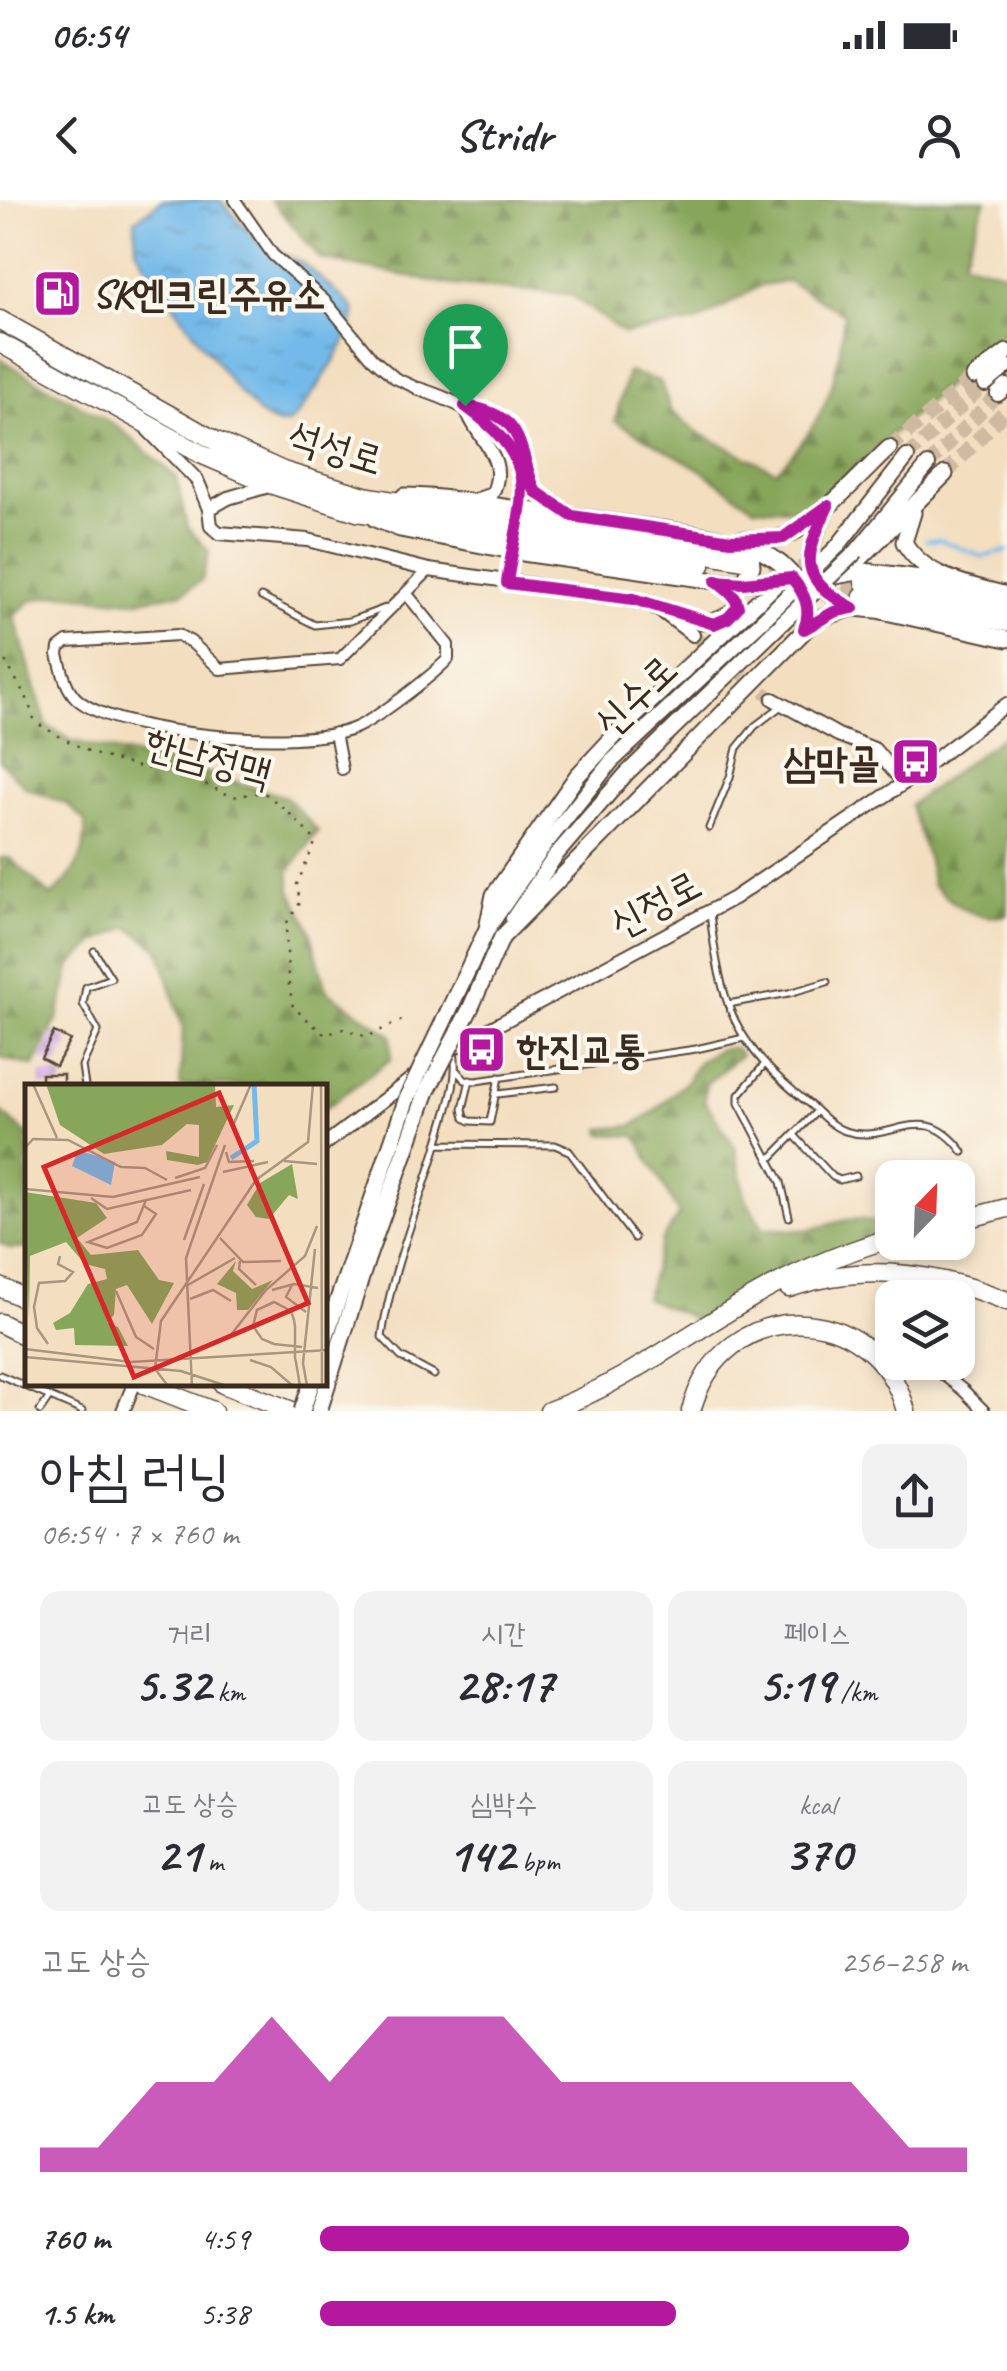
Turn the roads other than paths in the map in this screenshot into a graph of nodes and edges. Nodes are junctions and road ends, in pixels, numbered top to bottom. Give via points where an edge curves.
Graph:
1 (235, 200) edge
2 (0, 320) edge
3 (0, 343) edge
4 (1007, 352) edge
5 (1007, 366) edge
6 (979, 381) joint
7 (419, 389) joint
8 (465, 406) junction
9 (139, 421) junction
10 (889, 448) tunnel mouth
11 (908, 456) tunnel mouth
12 (928, 465) tunnel mouth
13 (946, 474) tunnel mouth
14 (273, 485) junction
15 (919, 499) junction
16 (464, 502) junction
17 (361, 504) junction
18 (828, 506) junction
19 (210, 509) junction
20 (572, 516) junction
21 (731, 540) junction
22 (429, 570) junction
23 (742, 572) junction
24 (815, 576) junction
25 (716, 581) junction
26 (794, 581) junction
27 (507, 583) junction
28 (962, 583) junction
29 (861, 589) junction
30 (406, 594) junction
31 (1007, 595) edge
32 (261, 597) dead end
33 (394, 605) junction
34 (656, 607) junction
35 (738, 607) junction
36 (1007, 607) edge
37 (877, 610) junction
38 (1007, 622) edge
39 (804, 629) junction
40 (725, 634) junction
41 (694, 636) tunnel mouth
42 (1007, 639) edge
43 (778, 702) joint
44 (1007, 704) edge
45 (335, 733) junction
46 (342, 769) dead end
47 (904, 783) junction
48 (709, 828) dead end
49 (710, 910) junction
50 (495, 933) junction
51 (94, 951) dead end
52 (827, 982) dead end
53 (728, 1004) junction
54 (744, 1038) junction
55 (453, 1048) junction
56 (764, 1065) junction
57 (457, 1071) junction
58 (499, 1077) junction
59 (470, 1080) junction
60 (84, 1084) edge
61 (556, 1087) dead end
62 (498, 1094) junction
63 (817, 1111) junction
64 (795, 1136) junction
65 (328, 1142) edge
66 (438, 1144) junction
67 (964, 1152) dead end
68 (770, 1159) junction
69 (856, 1176) dead end
70 (1007, 1208) edge
71 (789, 1216) dead end
72 (975, 1216) edge
73 (634, 1238) dead end
74 (875, 1243) edge
75 (940, 1280) edge
76 (0, 1287) edge
77 (975, 1288) edge
78 (25, 1299) edge
79 (1007, 1301) edge
80 (728, 1314) junction
81 (0, 1323) edge
82 (328, 1329) edge
83 (24, 1335) edge
84 (0, 1374) edge
85 (434, 1375) dead end
86 (950, 1380) edge
87 (328, 1382) edge
88 (133, 1386) edge
89 (149, 1386) edge
90 (227, 1386) edge
91 (310, 1386) edge
92 (327, 1386) edge
93 (48, 1398) junction
94 (274, 1404) junction
95 (40, 1411) edge
96 (82, 1411) edge
97 (123, 1411) edge
98 (213, 1411) edge
99 (292, 1411) edge
100 (304, 1411) edge
101 (319, 1411) edge
102 (548, 1411) edge
103 (691, 1411) edge
104 (906, 1411) edge
105 (984, 1411) edge

1 - 7 street via 274,255 372,358
2 - 17 highway, 석성로 via 216,441
3 - 9 highway, 석성로
4 - 6 main road
5 - 6 main road
7 - 8 street
8 - 16 street via 499,476 492,494
8 - 20 street via 490,410 504,421 520,441 535,491
8 - 27 street, bridge via 508,443 522,477
9 - 14 highway, 석성로
9 - 19 street via 197,480
10 - 18 main road
11 - 50 main road, 신수로, bridge via 837,547 611,762 543,847
12 - 50 main road, 신수로, bridge via 857,550 626,774
13 - 15 main road
14 - 17 highway, 석성로
14 - 19 street
15 - 24 main road via 860,559
15 - 28 main road via 904,542 913,559
16 - 17 main road via 413,496
16 - 20 main road
17 - 23 highway, 석성로
17 - 25 main road via 400,530
18 - 21 main road via 783,538
18 - 24 main road via 809,548
19 - 22 street via 210,526 230,536 308,540
20 - 21 main road
21 - 23 main road via 751,555 752,566
21 - 26 main road via 774,558
22 - 27 street
22 - 30 street
23 - 25 main road
23 - 26 main road
24 - 26 main road
24 - 29 main road
24 - 29 main road via 822,589
25 - 35 main road
26 - 39 main road via 808,606
26 - 40 main road via 757,602
27 - 34 street
28 - 29 main road
28 - 31 main road
29 - 36 highway
29 - 37 main road
29 - 37 main road via 856,587 860,601
29 - 38 highway
29 - 39 main road
30 - 33 street
30 - 45 street via 448,646 448,659 374,716
32 - 33 lane via 315,625
33 - 45 street via 346,655 323,662 220,670 178,635 58,648 75,697 140,726 254,736
34 - 35 main road via 714,624
34 - 41 street
35 - 40 main road
37 - 42 main road
39 - 50 main road
40 - 50 main road via 577,776 494,895
43 - 47 street via 874,749
43 - 48 lane via 737,748
44 - 47 street, 신정로
45 - 46 street
47 - 49 street, 신정로
49 - 53 lane
49 - 55 street, 신정로
50 - 82 main road, 신수로, bridge via 407,1098
50 - 87 main road, 신수로, bridge via 470,1009 427,1091
51 - 60 lane via 111,978 86,987 83,1004 98,1031 82,1066
52 - 53 lane
53 - 54 lane
54 - 56 lane
54 - 58 lane
55 - 57 lane
55 - 65 street, 신정로
56 - 63 lane
56 - 68 lane via 739,1103
57 - 59 lane
57 - 66 lane
58 - 59 lane
58 - 62 lane
59 - 62 lane via 463,1109 470,1122 490,1122
61 - 62 lane
63 - 64 lane
63 - 67 lane via 847,1132 929,1124
64 - 68 lane
64 - 69 lane via 832,1177
66 - 73 lane via 555,1145 569,1151
66 - 85 lane via 382,1337
68 - 71 lane
70 - 72 highway
74 - 80 highway via 829,1258
75 - 80 highway via 839,1275
76 - 78 highway
77 - 79 highway
80 - 102 highway via 610,1384
81 - 83 highway
84 - 93 lane
86 - 105 street
88 - 97 street
89 - 98 highway
90 - 94 highway
91 - 100 main road, bridge
92 - 101 main road, 신수로, bridge
93 - 95 lane
93 - 96 lane
94 - 99 highway
94 - 100 highway
103 - 104 highway via 708,1368 729,1346 759,1330 797,1324 842,1333 867,1348 890,1372

